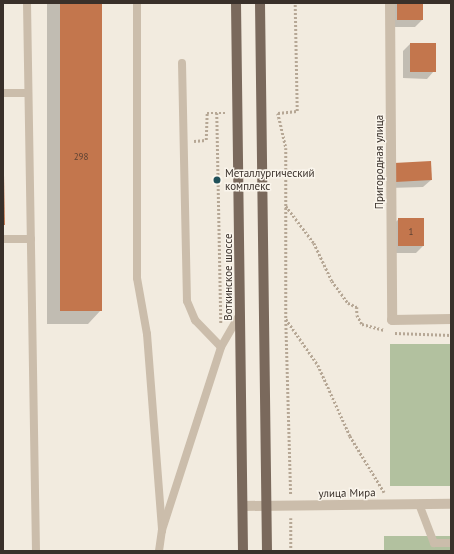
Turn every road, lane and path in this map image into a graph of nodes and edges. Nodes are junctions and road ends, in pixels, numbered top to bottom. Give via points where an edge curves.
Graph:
1 (27, 3) edge
2 (137, 3) edge
3 (236, 3) edge
4 (260, 3) edge
5 (295, 3) edge
6 (390, 3) edge
7 (182, 62) dead end
8 (3, 93) edge
9 (28, 93) junction
10 (218, 113) dead end
11 (286, 206) junction
12 (3, 239) edge
13 (31, 239) junction
14 (240, 314) junction
15 (286, 319) junction
16 (451, 319) edge
17 (451, 335) edge
18 (221, 347) junction
19 (392, 504) junction
20 (419, 504) junction
21 (451, 504) edge
22 (243, 506) junction
23 (266, 506) junction
24 (291, 506) junction
25 (162, 530) junction
26 (451, 543) edge
27 (36, 551) edge
28 (159, 551) edge
29 (243, 551) edge
30 (267, 551) edge
31 (291, 551) edge

1 - 9 lane
2 - 25 lane via 137,278 147,334
3 - 14 main road, Воткинское шоссе
4 - 23 main road
5 - 11 path via 297,111 278,113 286,148
6 - 16 street, Пригородная улица via 392,320
7 - 18 lane via 187,302 194,320
8 - 9 lane
9 - 13 lane
10 - 18 path
11 - 15 path
11 - 17 path via 314,243 336,287 348,303 357,306 357,315 362,324 399,335
12 - 13 lane
13 - 27 lane
14 - 18 lane
14 - 22 main road, Воткинское шоссе
15 - 19 path via 318,365 350,436
15 - 24 path
18 - 25 lane
19 - 20 street, улица Мира
19 - 24 street, улица Мира
20 - 21 street, улица Мира
20 - 26 lane via 434,543
22 - 23 street, улица Мира
22 - 29 main road, Воткинское шоссе
23 - 24 street, улица Мира
23 - 30 main road
24 - 31 path
25 - 28 lane

